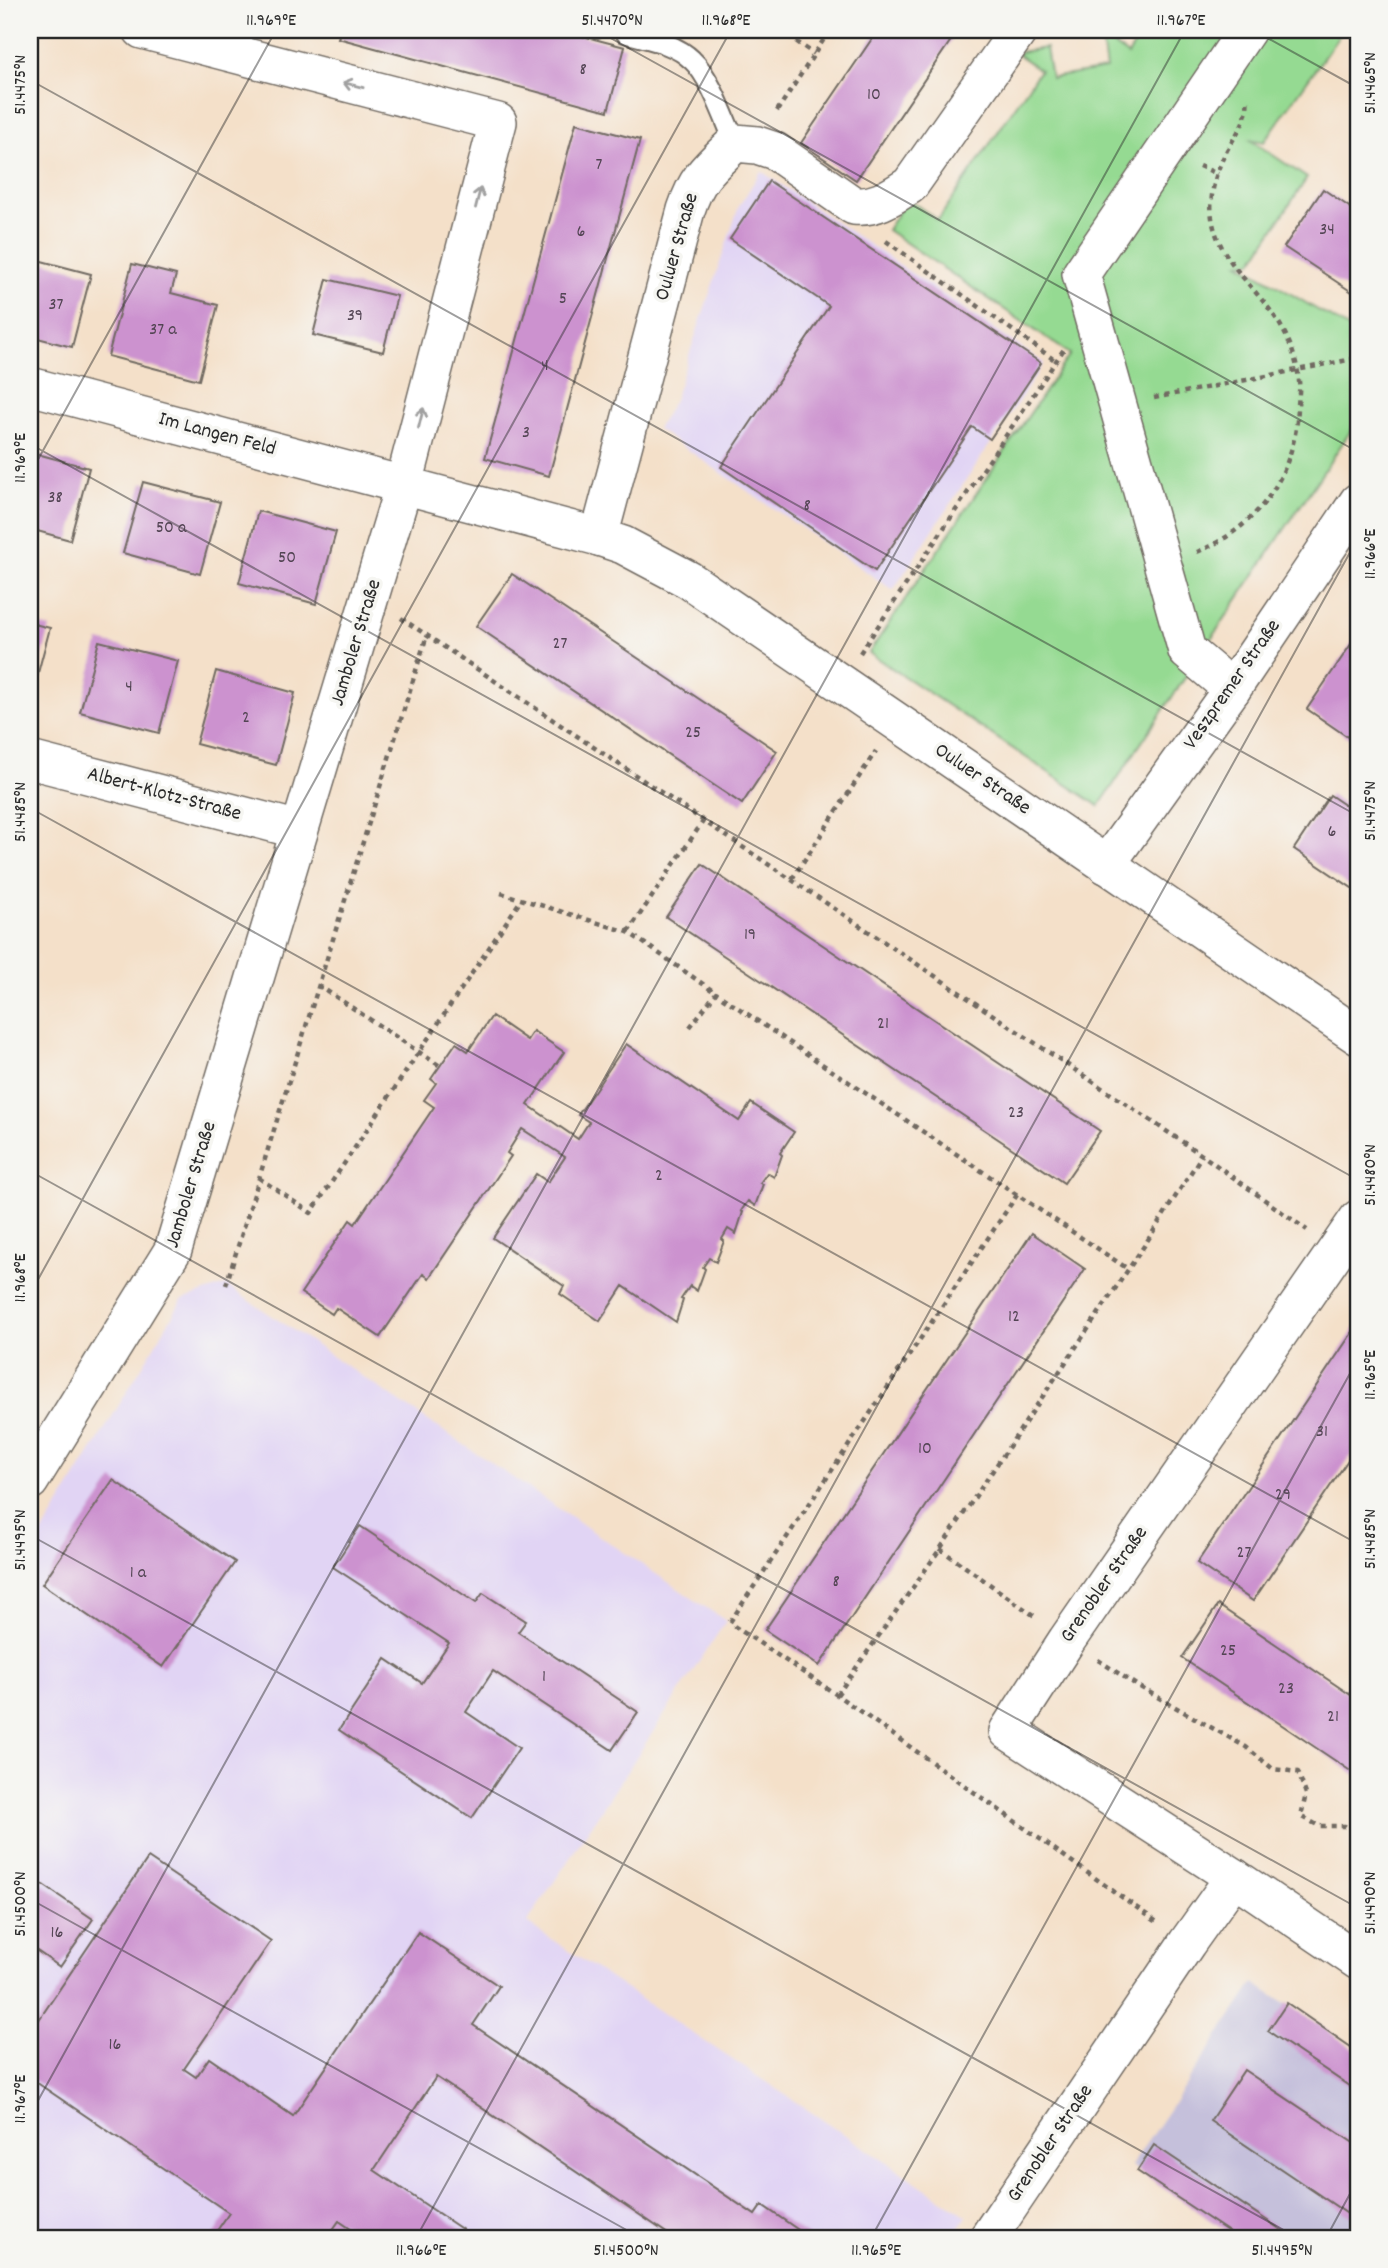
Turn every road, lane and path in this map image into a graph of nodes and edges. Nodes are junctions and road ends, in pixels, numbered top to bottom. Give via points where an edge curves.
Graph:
1 (142, 30) edge
2 (780, 30) edge
3 (830, 30) edge
4 (1019, 30) edge
5 (626, 33) dead end
6 (1234, 40) edge
7 (814, 54) junction
8 (746, 144) junction
9 (868, 207) junction
10 (1090, 311) junction
11 (1358, 358) edge
12 (1056, 361) junction
13 (1297, 370) junction
14 (30, 386) edge
15 (1118, 404) junction
16 (404, 484) junction
17 (1358, 502) edge
18 (599, 537) junction
19 (1163, 564) junction
20 (371, 599) junction
21 (427, 635) junction
22 (840, 682) junction
23 (1232, 689) junction
24 (895, 721) junction
25 (30, 760) edge
26 (704, 820) junction
27 (299, 830) junction
28 (1106, 865) junction
29 (792, 879) junction
30 (501, 893) dead end
31 (521, 900) junction
32 (628, 932) junction
33 (318, 985) junction
34 (716, 993) junction
35 (690, 1027) dead end
36 (1358, 1036) edge
37 (419, 1052) junction
38 (440, 1066) dead end
39 (1202, 1155) junction
40 (259, 1178) junction
41 (1017, 1195) junction
42 (1358, 1219) edge
43 (1337, 1251) junction
44 (1128, 1269) junction
45 (226, 1285) dead end
46 (30, 1481) edge
47 (940, 1549) junction
48 (1068, 1640) junction
49 (837, 1695) junction
50 (1358, 1835) edge
51 (1234, 1877) junction
52 (1187, 1943) junction
53 (1358, 1961) edge
54 (988, 2238) edge

16 -> 1 street, Jamboler Straße via 498,122
2 - 7 path
3 - 7 path
4 - 9 street via 910,186
5 - 8 lane via 658,41 691,59
6 - 10 street via 1081,274
6 - 13 path via 1248,106 1212,191 1212,218 1239,273 1284,332
7 - 8 path
8 - 9 street via 775,151 853,206
8 - 18 street, Ouluer Straße via 701,175 692,192
9 - 12 path via 873,227 886,241
10 - 12 path
10 - 15 street
11 - 13 path
12 - 22 path
13 - 15 path
13 - 19 path via 1295,437 1279,484 1252,517 1224,538
14 - 16 street, Im Langen Feld
15 - 19 street
16 - 18 street, Ouluer Straße
16 - 20 street, Jamboler Straße
17 - 23 street, Veszpremer Straße
18 - 22 street, Ouluer Straße via 689,580
19 - 23 street via 1187,652
20 - 21 path
20 - 27 street, Jamboler Straße
21 - 26 path
21 - 33 path
22 - 24 street, Ouluer Straße
23 - 28 street, Veszpremer Straße
24 - 28 street, Ouluer Straße
24 - 29 path
25 - 27 street, Albert-Klotz-Straße
26 - 29 path
26 - 32 path
27 - 46 street, Jamboler Straße via 173,1250
28 - 36 street, Ouluer Straße
29 - 39 path
30 - 31 path
31 - 32 path
31 - 37 path
32 - 34 path
33 - 37 path
33 - 40 path
34 - 35 path
34 - 41 path
37 - 38 path
37 - 40 path via 312,1213
39 - 43 path
39 - 44 path
40 - 45 path
41 - 44 path
41 - 49 path via 732,1624
42 - 43 street, Grenobler Straße
43 - 48 street, Grenobler Straße
44 - 47 path
47 - 48 path
47 - 49 path
48 - 50 path via 1246,1747 1273,1769 1298,1772 1306,1794 1301,1816 1319,1826 1345,1826
48 - 51 street, Grenobler Straße via 1008,1731
49 - 52 path
51 - 52 street, Grenobler Straße
51 - 53 street, Grenobler Straße
52 - 54 street, Grenobler Straße

